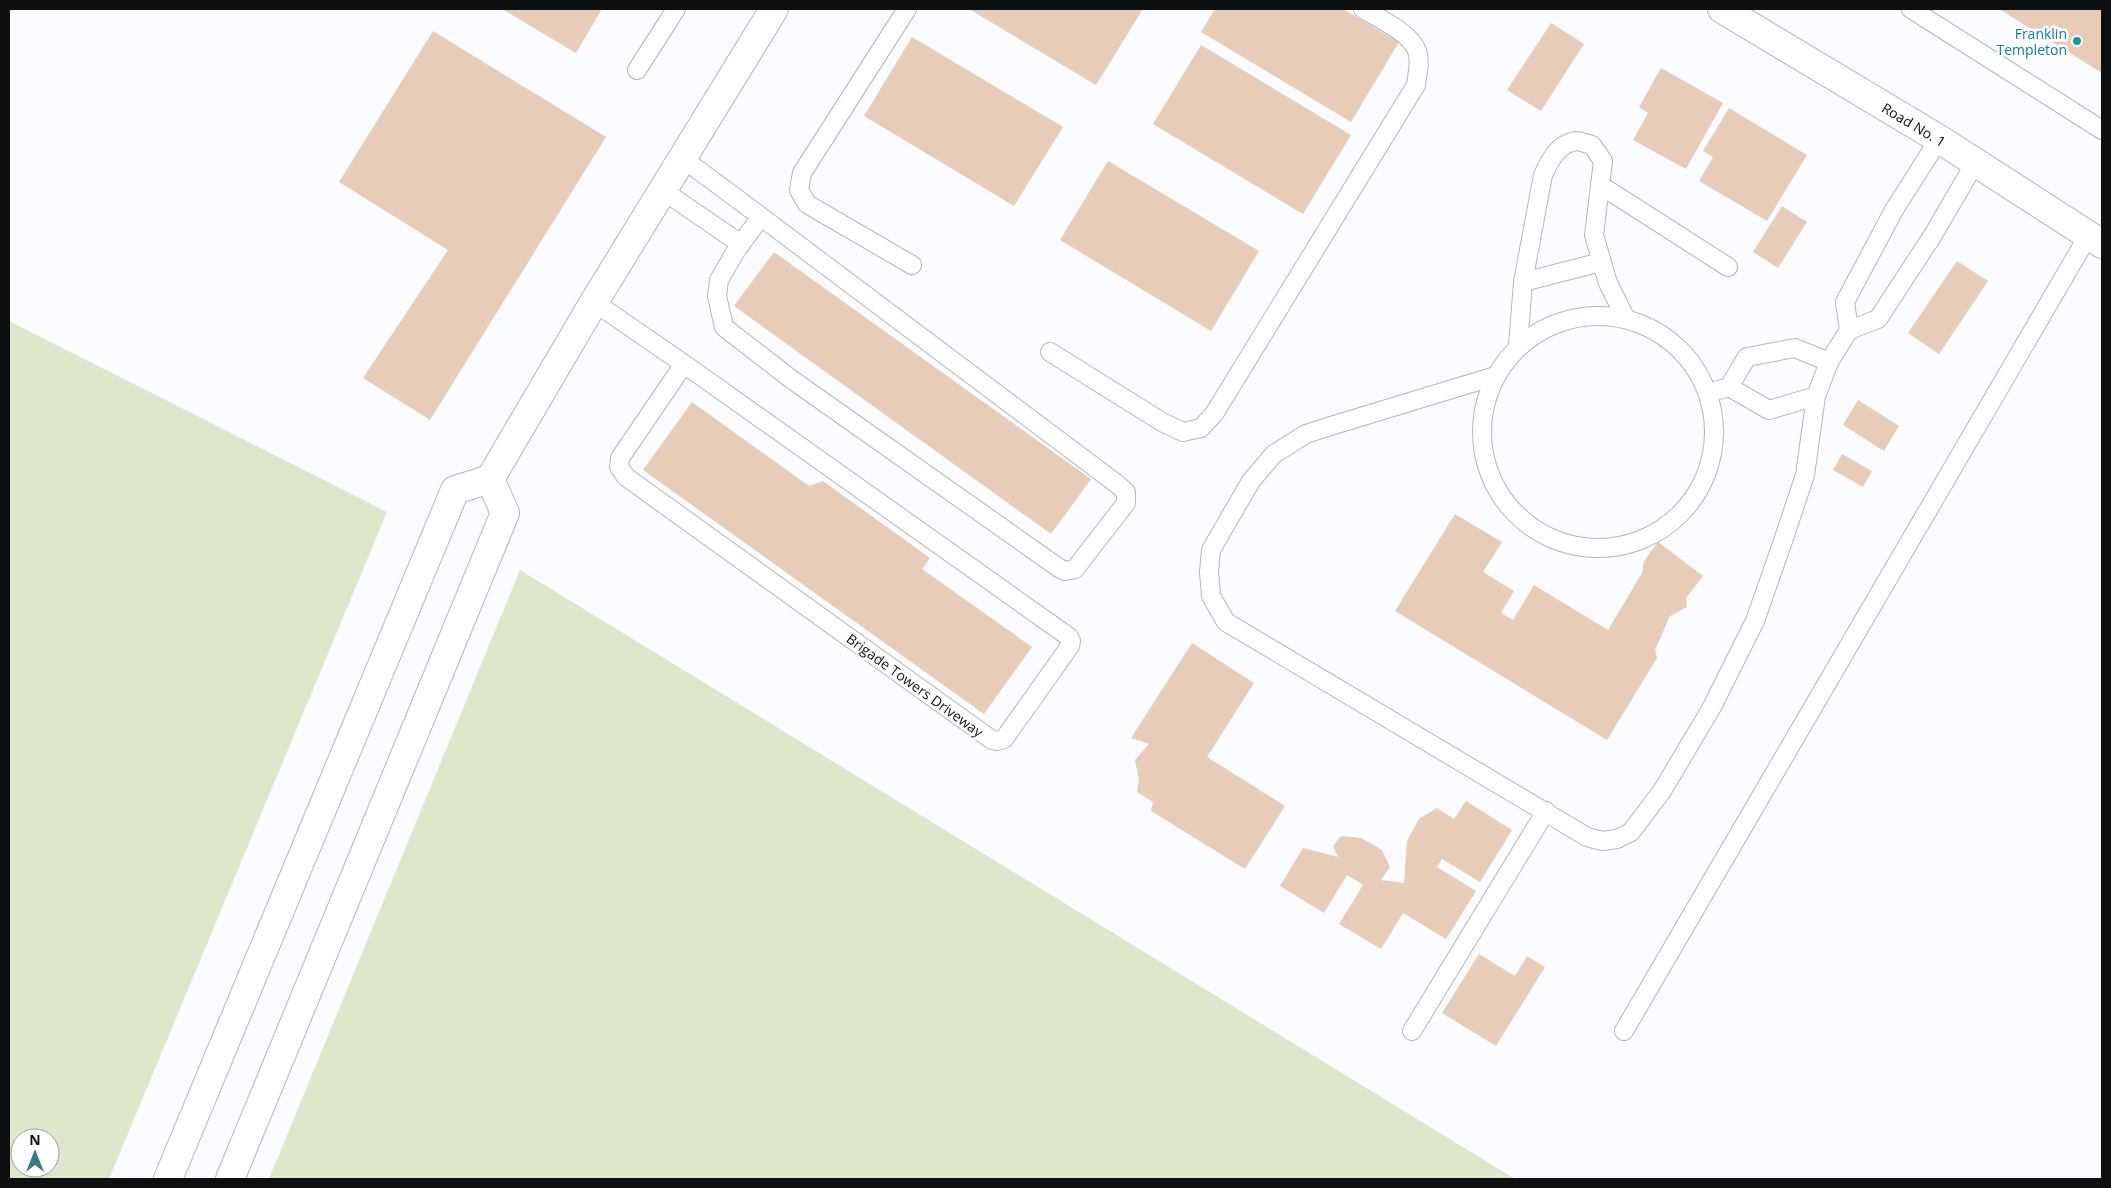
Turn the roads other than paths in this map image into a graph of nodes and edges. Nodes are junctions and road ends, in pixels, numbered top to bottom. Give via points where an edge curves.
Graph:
1 (676, 9) edge
2 (774, 9) edge
3 (907, 9) edge
4 (1362, 9) edge
5 (1722, 9) edge
6 (1911, 9) edge
7 (637, 70) dead end
8 (2102, 130) edge
9 (1939, 139) junction
10 (682, 158) junction
11 (1976, 163) junction
12 (1600, 185) junction
13 (662, 190) junction
14 (761, 217) junction
15 (2095, 240) edge
16 (741, 244) junction
17 (1601, 262) junction
18 (912, 265) dead end
19 (1728, 266) dead end
20 (1523, 282) junction
21 (594, 302) junction
22 (1626, 319) junction
23 (1849, 330) junction
24 (1518, 346) junction
25 (1050, 352) dead end
26 (1829, 362) junction
27 (684, 364) junction
28 (1495, 376) junction
29 (1729, 387) junction
30 (1708, 393) junction
31 (1816, 396) junction
32 (490, 479) junction
33 (1546, 812) junction
34 (1412, 1031) dead end
35 (1624, 1031) dead end
36 (168, 1179) edge
37 (230, 1179) edge

1 - 7 lane
2 - 10 street
3 - 18 lane via 802,173 799,190 807,204
4 - 25 lane via 1407,36 1418,51 1416,85 1214,414 1201,428 1183,432
5 - 9 street, Road No. 1
6 - 8 lane
9 - 11 street, Road No. 1
9 - 23 lane via 1894,210 1845,302
10 - 13 street
10 - 14 lane
11 - 15 street, Road No. 1
11 - 23 lane via 1878,319
12 - 17 lane via 1594,235
12 - 19 lane
12 - 20 lane via 1602,162 1592,145 1576,141 1562,146 1543,175
13 - 16 lane
13 - 21 street
14 - 16 lane
14 - 16 lane via 1126,492 1126,503 1082,562 1070,571 1060,568 790,379 724,327 717,296 719,280
15 - 35 lane
17 - 20 lane
17 - 22 lane
20 - 24 lane
21 - 27 lane, Brigade Towers Driveway
21 - 32 street
22 - 24 lane via 1588,316 1550,326
22 - 30 lane via 1661,334 1690,360
23 - 26 lane
24 - 28 lane
26 - 29 lane via 1795,348 1747,357
26 - 31 lane
27 - 27 lane, Brigade Towers Driveway via 1069,638 1070,646 1004,739 992,740 626,477 619,467 620,458
28 - 30 lane via 1482,413 1483,452 1495,488 1520,518 1552,539 1590,548 1628,544 1664,529 1692,502 1709,468 1714,440
28 - 33 lane via 1306,434 1274,454 1251,481 1211,550 1211,596 1226,622
29 - 30 lane
29 - 31 lane via 1769,410
31 - 33 lane via 1805,475 1755,621 1712,707 1662,791 1631,832 1617,839 1602,841 1587,837
32 - 36 street via 456,490
32 - 37 street via 505,513
33 - 34 lane

